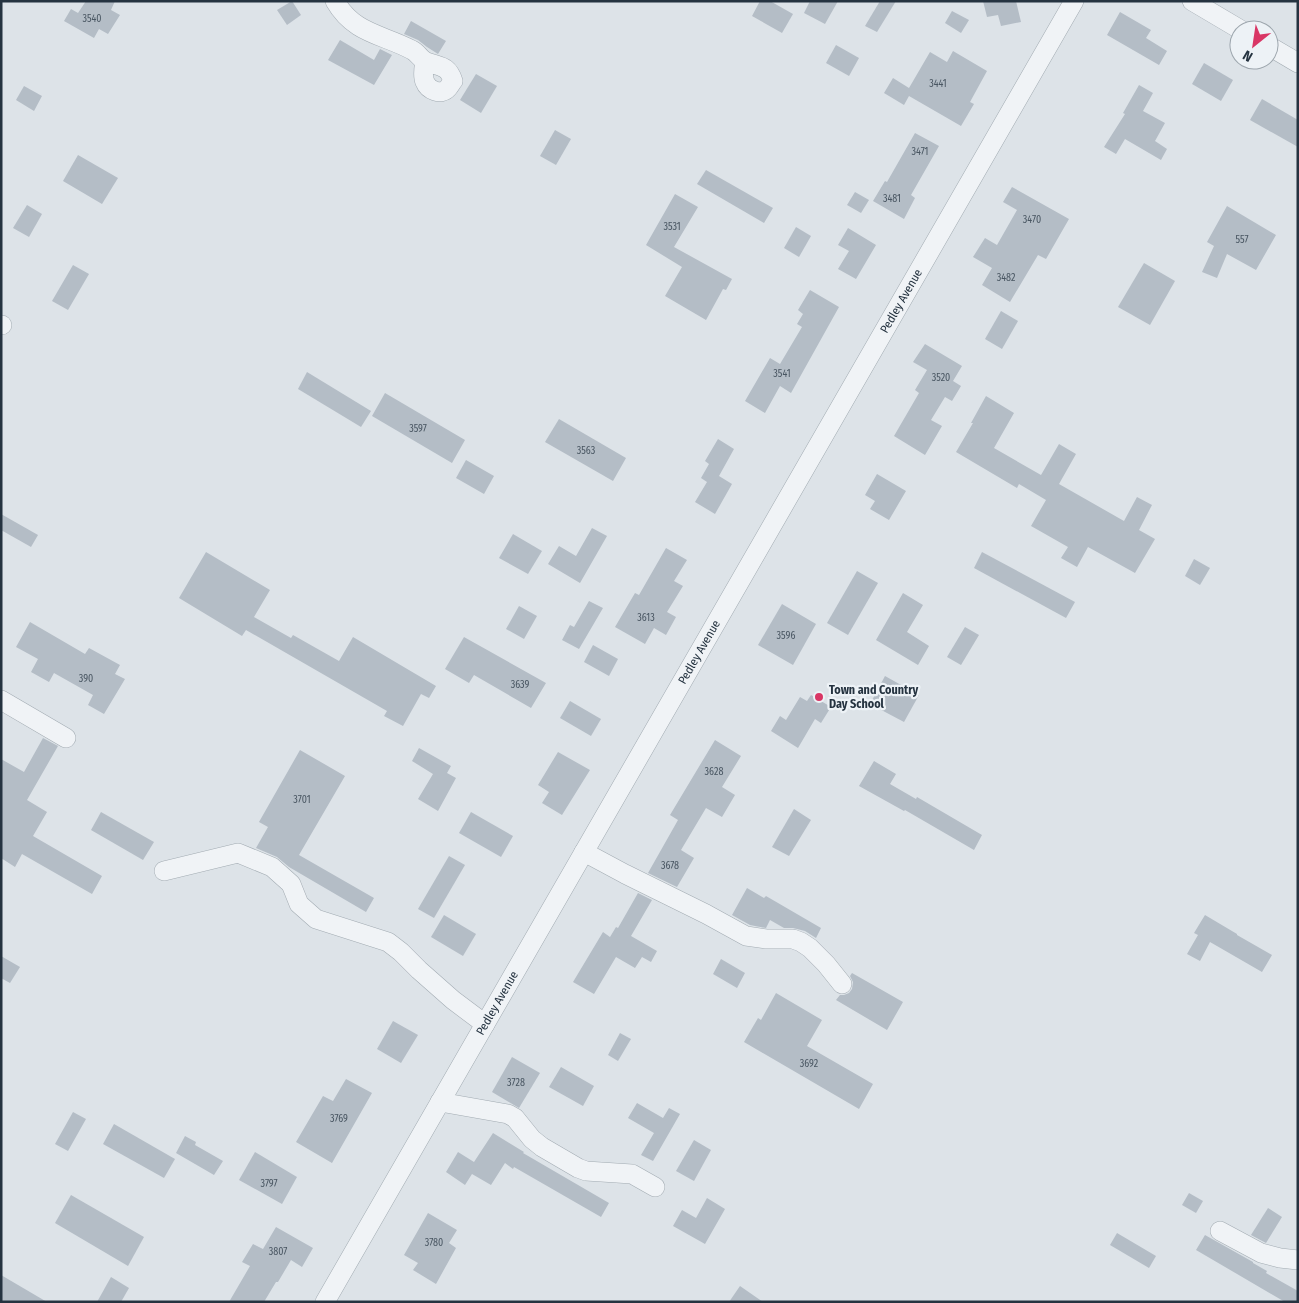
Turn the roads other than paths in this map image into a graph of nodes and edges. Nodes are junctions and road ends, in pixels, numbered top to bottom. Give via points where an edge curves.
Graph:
1 (336, 1) edge
2 (1074, 1) edge
3 (1192, 1) edge
4 (1229, 23) edge
5 (1279, 52) edge
6 (425, 62) dead end
7 (1298, 63) edge
8 (1, 700) edge
9 (66, 738) dead end
10 (584, 852) junction
11 (164, 871) dead end
12 (842, 984) dead end
13 (485, 1024) junction
14 (440, 1102) junction
15 (655, 1187) dead end
16 (1220, 1231) dead end
17 (1298, 1260) edge
18 (325, 1302) edge

1 - 6 street via 352,22 414,51
2 - 10 street, Pedley Avenue
3 - 4 street
5 - 7 street
8 - 9 street
10 - 12 street via 746,936 800,942 818,956
10 - 13 street, Pedley Avenue
11 - 13 street via 238,853 272,867 291,884 299,904 316,919 388,942
13 - 14 street, Pedley Avenue
14 - 15 street via 508,1114 516,1118 542,1147 578,1168 632,1174
14 - 18 street, Pedley Avenue
16 - 17 street via 1261,1253

